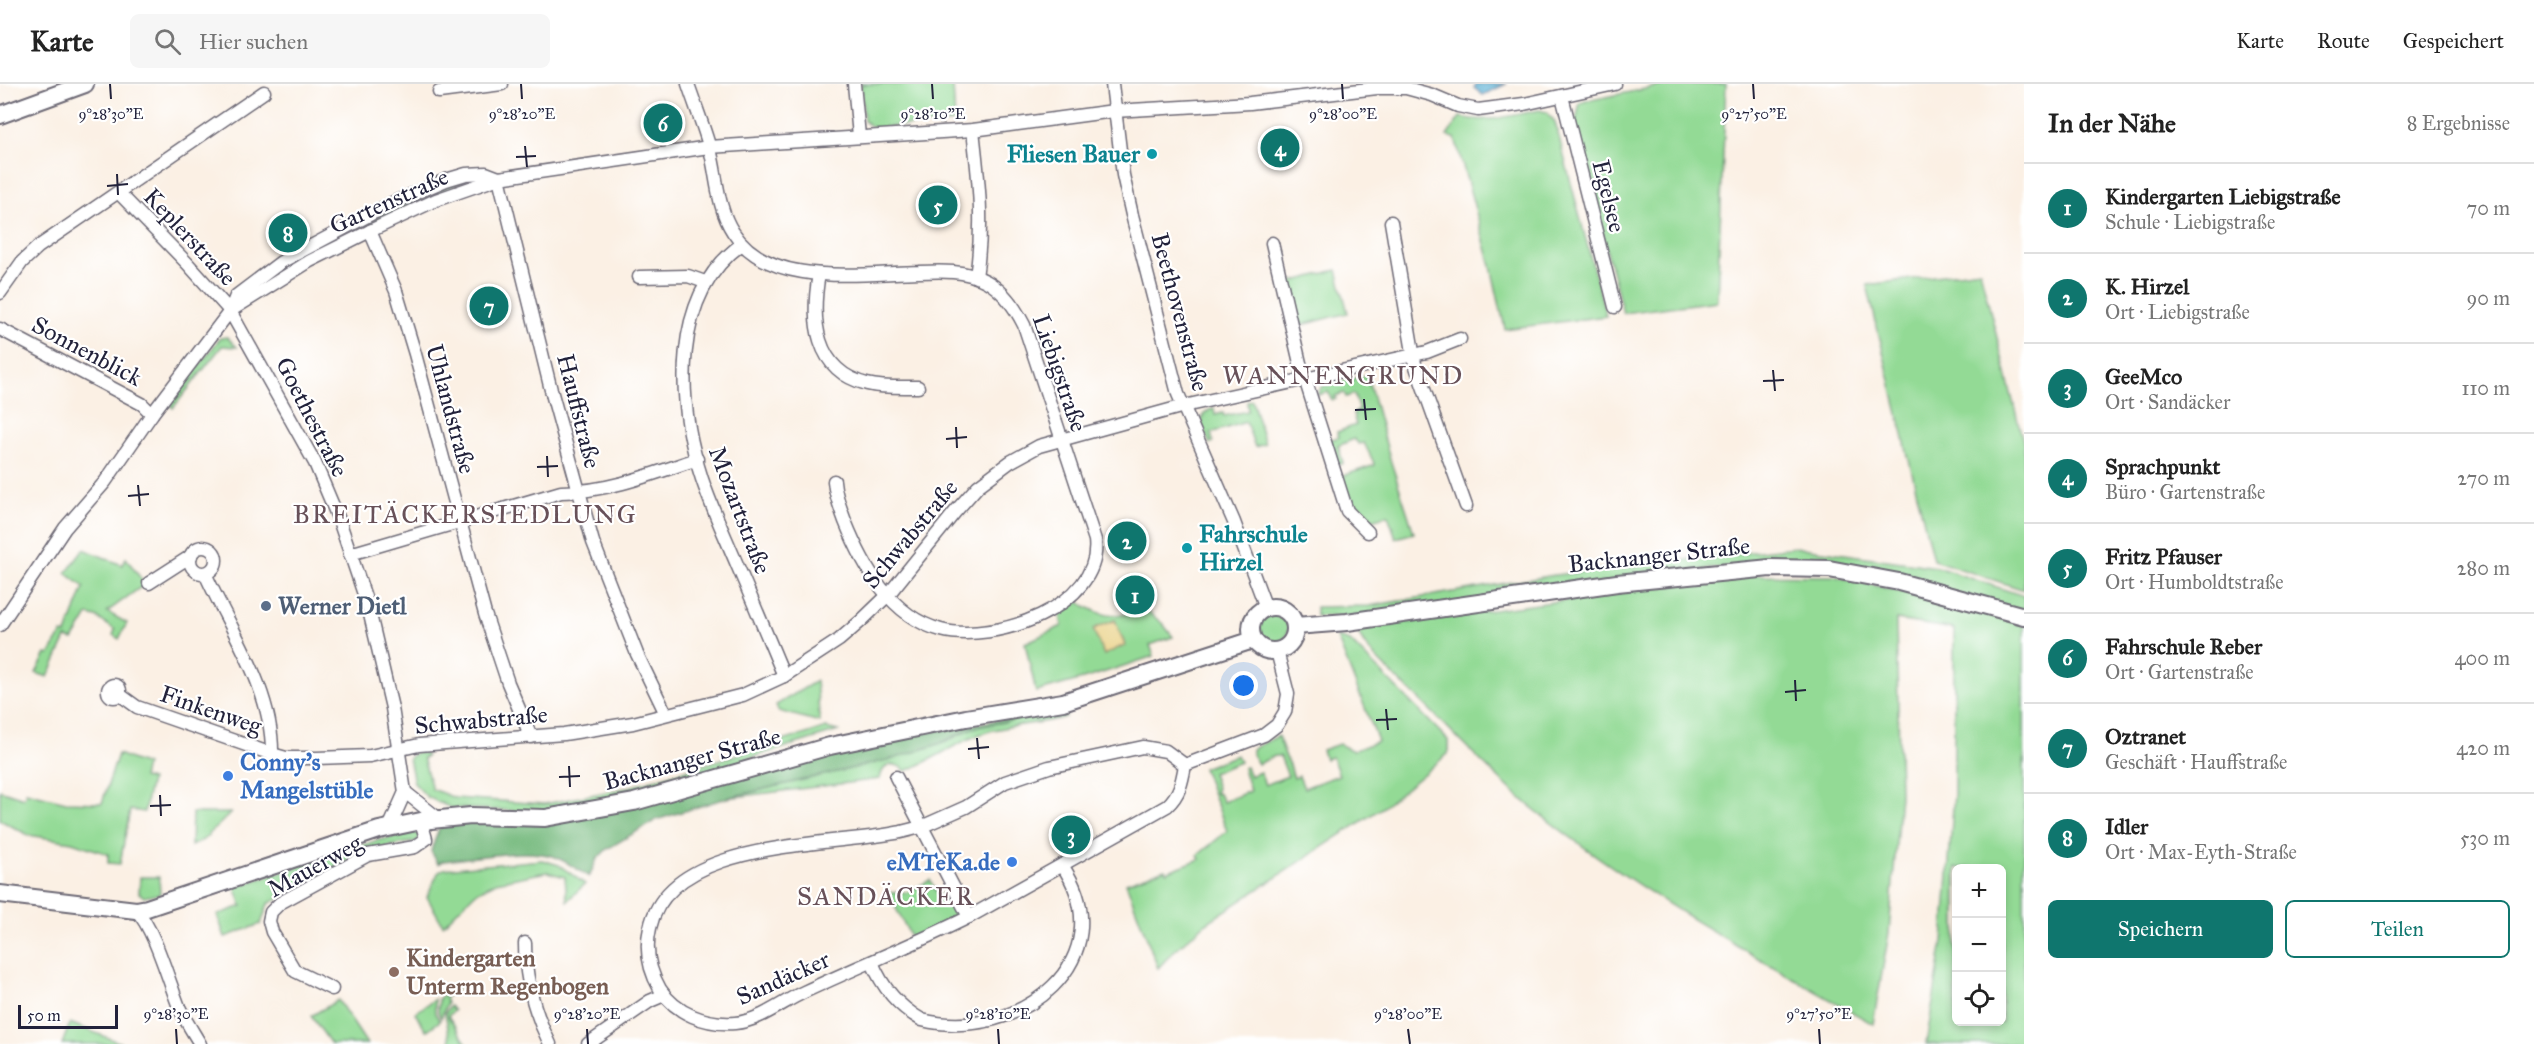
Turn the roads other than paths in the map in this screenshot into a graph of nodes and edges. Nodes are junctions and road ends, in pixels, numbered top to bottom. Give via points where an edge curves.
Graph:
1 (85, 84) edge
2 (502, 84) edge
3 (688, 84) edge
4 (854, 84) edge
5 (1112, 84) edge
6 (1615, 84) edge
7 (264, 92) dead end
8 (439, 92) dead end
9 (1562, 96) junction
10 (1114, 111) junction
11 (0, 116) edge
12 (973, 130) junction
13 (859, 136) junction
14 (709, 147) junction
15 (499, 178) junction
16 (119, 193) junction
17 (1391, 222) dead end
18 (370, 231) junction
19 (1272, 243) dead end
20 (742, 244) junction
21 (819, 274) junction
22 (639, 277) dead end
23 (976, 277) junction
24 (705, 282) junction
25 (0, 294) edge
26 (1615, 307) dead end
27 (230, 311) junction
28 (0, 329) edge
29 (1460, 339) dead end
30 (1414, 354) junction
31 (1305, 378) junction
32 (918, 387) dead end
33 (1184, 406) junction
34 (152, 414) junction
35 (1063, 440) junction
36 (696, 459) junction
37 (834, 481) dead end
38 (578, 492) junction
39 (1466, 506) dead end
40 (459, 520) junction
41 (1368, 532) dead end
42 (351, 554) junction
43 (190, 556) junction
44 (205, 573) junction
45 (149, 583) dead end
46 (888, 595) junction
47 (1266, 608) junction
48 (2024, 616) edge
49 (0, 625) edge
50 (1295, 626) junction
51 (1253, 640) junction
52 (1278, 651) junction
53 (784, 676) junction
54 (119, 694) dead end
55 (666, 714) junction
56 (531, 737) junction
57 (399, 748) junction
58 (272, 754) junction
59 (1185, 765) junction
60 (896, 777) dead end
61 (405, 792) junction
62 (439, 819) junction
63 (421, 821) junction
64 (921, 827) junction
65 (388, 828) junction
66 (1062, 865) junction
67 (0, 894) edge
68 (136, 910) junction
69 (969, 917) junction
70 (525, 944) dead end
71 (872, 962) junction
72 (332, 989) dead end
73 (664, 994) junction
74 (1024, 1021) dead end
75 (1005, 1029) dead end
76 (200, 1044) edge
77 (550, 1044) edge
78 (588, 1044) edge

1 - 11 street
2 - 8 street
3 - 14 street, Liebigstraße
4 - 13 street
5 - 10 street, Beethovenstraße
6 - 9 street, Gartenstraße
7 - 16 street
9 - 10 street, Gartenstraße via 1478,110 1420,91 1394,87 1250,103
9 - 26 street, Egelsee
10 - 12 street, Gartenstraße
10 - 33 street, Beethovenstraße via 1123,175 1144,267
12 - 13 street, Gartenstraße
12 - 23 street via 982,222
13 - 14 street, Gartenstraße
14 - 15 street, Gartenstraße
14 - 20 street, Liebigstraße via 724,210
15 - 18 street, Gartenstraße via 436,200
15 - 27 street via 486,173 466,174 390,204 280,262 236,296
15 - 38 street, Hauffstraße
16 - 25 street via 38,247 22,262
16 - 27 street, Keplerstraße
17 - 30 street
18 - 27 street, Gartenstraße via 310,261
18 - 40 street, Uhlandstraße via 409,333
19 - 31 street
20 - 21 street, Liebigstraße via 772,264
20 - 24 street, Mozartstraße
21 - 23 street, Liebigstraße via 953,271
21 - 32 street via 816,330 831,363 862,382
22 - 24 street via 688,276
23 - 35 street, Liebigstraße via 995,287 1024,325
24 - 36 street, Mozartstraße via 692,321 685,369
27 - 34 street, Gartenstraße
27 - 42 street, Goethestraße via 315,463
28 - 34 street, Sonnenblick via 142,404
29 - 30 street, Schwabstraße
30 - 31 street, Schwabstraße
30 - 39 street
31 - 33 street, Schwabstraße
31 - 41 street via 1347,511
33 - 35 street, Schwabstraße
33 - 47 street, Beethovenstraße
34 - 49 street, Gartenstraße via 105,482 65,528
35 - 46 street, Schwabstraße via 1010,462 978,486
35 - 46 street, Liebigstraße via 1097,552 1089,573 1071,596 1048,612 1000,630 978,633 942,631 922,623 900,609
36 - 38 street
36 - 53 street, Mozartstraße
37 - 46 street, Liebigstraße via 835,494 855,545
38 - 40 street via 561,492
38 - 55 street, Hauffstraße via 619,611
40 - 42 street
40 - 56 street, Uhlandstraße via 485,614
42 - 57 street, Goethestraße via 381,654
43 - 44 street via 193,569
43 - 44 street via 200,548 212,550 215,565
43 - 45 street
44 - 58 street via 262,699 272,736
46 - 53 street, Schwabstraße via 838,640
47 - 50 street via 1285,610
47 - 51 street via 1252,621
48 - 50 street, Backnanger Straße via 1829,569 1770,568 1617,583
50 - 52 street via 1292,642
51 - 52 street via 1266,651
51 - 62 street, Backnanger Straße via 1063,702 830,746 634,802 545,818
52 - 59 street via 1288,694 1285,712 1277,726 1264,735
53 - 55 street, Schwabstraße via 743,695
54 - 58 street, Finkenweg via 137,707
55 - 56 street, Schwabstraße
56 - 57 street, Schwabstraße
57 - 58 street, Finkenweg via 370,756 286,758
57 - 61 street, Goethestraße
59 - 64 street, Sandäcker via 1166,751 1143,747 1049,767 1005,782 966,807
59 - 66 street, Sandäcker via 1181,788 1167,806
60 - 64 street
61 - 62 street
61 - 65 street
62 - 63 street, Backnanger Straße
63 - 65 street, Backnanger Straße
63 - 72 street, Mauerweg via 426,839 419,845 368,855 271,912 272,932 295,971
64 - 69 street
64 - 73 street, Sandäcker via 882,836 760,850 686,877 664,895 648,936 650,967
65 - 68 street, Backnanger Straße
66 - 69 street, Sandäcker
66 - 74 street via 1080,908 1078,952 1070,975 1057,994
67 - 68 street, Backnanger Straße
68 - 76 street
69 - 71 street, Sandäcker
70 - 77 street via 530,990
71 - 73 street, Sandäcker via 737,1023 712,1023 696,1018
71 - 75 street via 895,999 929,1024 968,1033
73 - 78 street

